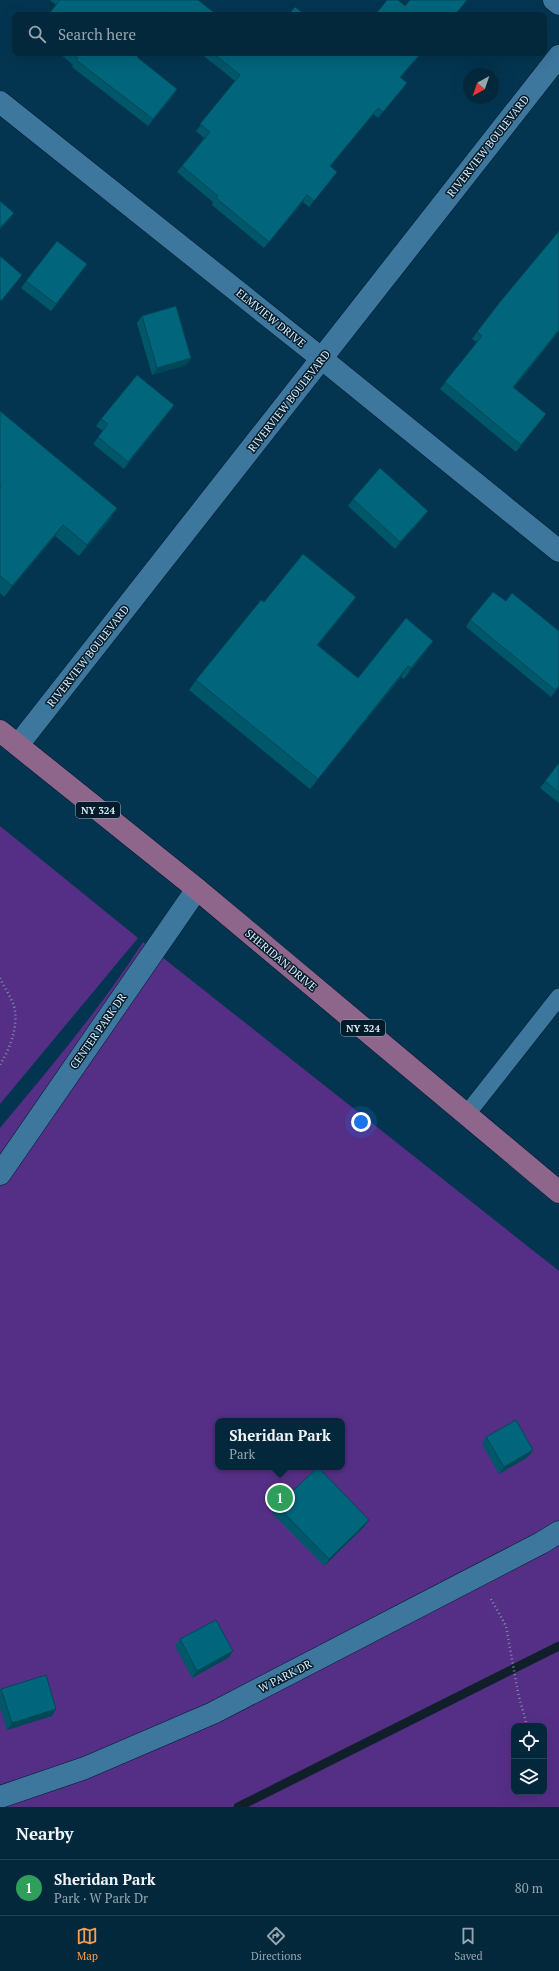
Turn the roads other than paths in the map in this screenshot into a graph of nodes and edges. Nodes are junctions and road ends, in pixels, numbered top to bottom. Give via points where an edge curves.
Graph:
1 (554, 0) edge
2 (559, 4) edge
3 (559, 56) edge
4 (0, 102) edge
5 (321, 358) junction
6 (559, 551) edge
7 (0, 731) edge
8 (18, 745) junction
9 (197, 889) junction
10 (559, 997) edge
11 (466, 1115) junction
12 (0, 1174) edge
13 (559, 1192) edge
14 (559, 1532) edge
15 (0, 1797) edge

1 - 2 street
3 - 5 street, RIVERVIEW BOULEVARD
4 - 5 street, ELMVIEW DRIVE
5 - 6 street, ELMVIEW DRIVE
5 - 8 street, RIVERVIEW BOULEVARD
7 - 8 main road, SHERIDAN DRIVE / NY 324
8 - 9 main road, SHERIDAN DRIVE / NY 324
9 - 11 main road, SHERIDAN DRIVE / NY 324
9 - 12 street, CENTER PARK DR
10 - 11 lane
11 - 13 main road, SHERIDAN DRIVE / NY 324
14 - 15 street, W PARK DR via 213,1713 85,1768

